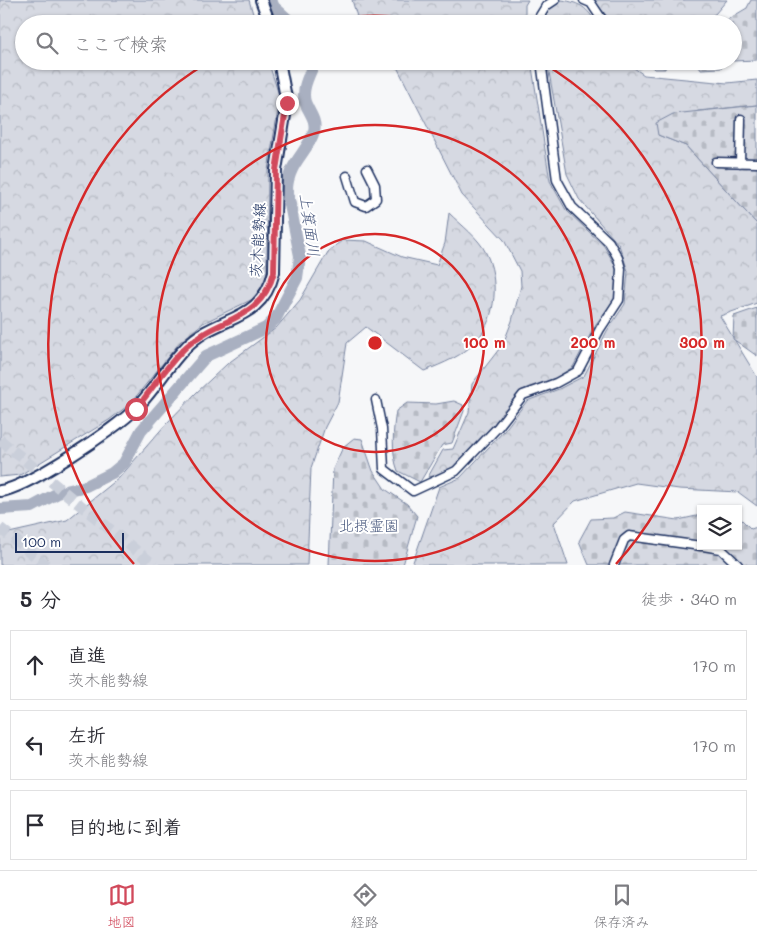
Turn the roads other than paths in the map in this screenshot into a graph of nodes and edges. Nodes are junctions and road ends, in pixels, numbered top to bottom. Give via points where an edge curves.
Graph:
1 (261, 0) edge
2 (555, 0) edge
3 (584, 0) edge
4 (267, 15) edge
5 (540, 15) edge
6 (599, 15) edge
7 (281, 70) edge
8 (542, 70) edge
9 (741, 119) dead end
10 (716, 162) dead end
11 (740, 162) junction
12 (757, 163) edge
13 (367, 170) dead end
14 (347, 176) dead end
15 (376, 400) dead end
16 (0, 491) edge
17 (697, 545) edge
18 (722, 550) edge
19 (614, 565) edge
20 (738, 565) edge

1 - 4 main road
2 - 5 lane
3 - 6 lane via 591,3
7 - 16 main road, 茨木能勢線 via 287,103 276,170 274,272 261,302 186,346 136,409 116,427 28,481
8 - 15 lane via 557,180 572,207 609,242 618,258 621,269 619,300 578,371 523,395 456,471 435,483 413,491 384,469 382,429
9 - 11 lane
10 - 11 lane
11 - 12 lane
13 - 14 lane via 378,193 376,199 366,206 355,202
17 - 19 lane via 629,536 624,540
18 - 20 lane

